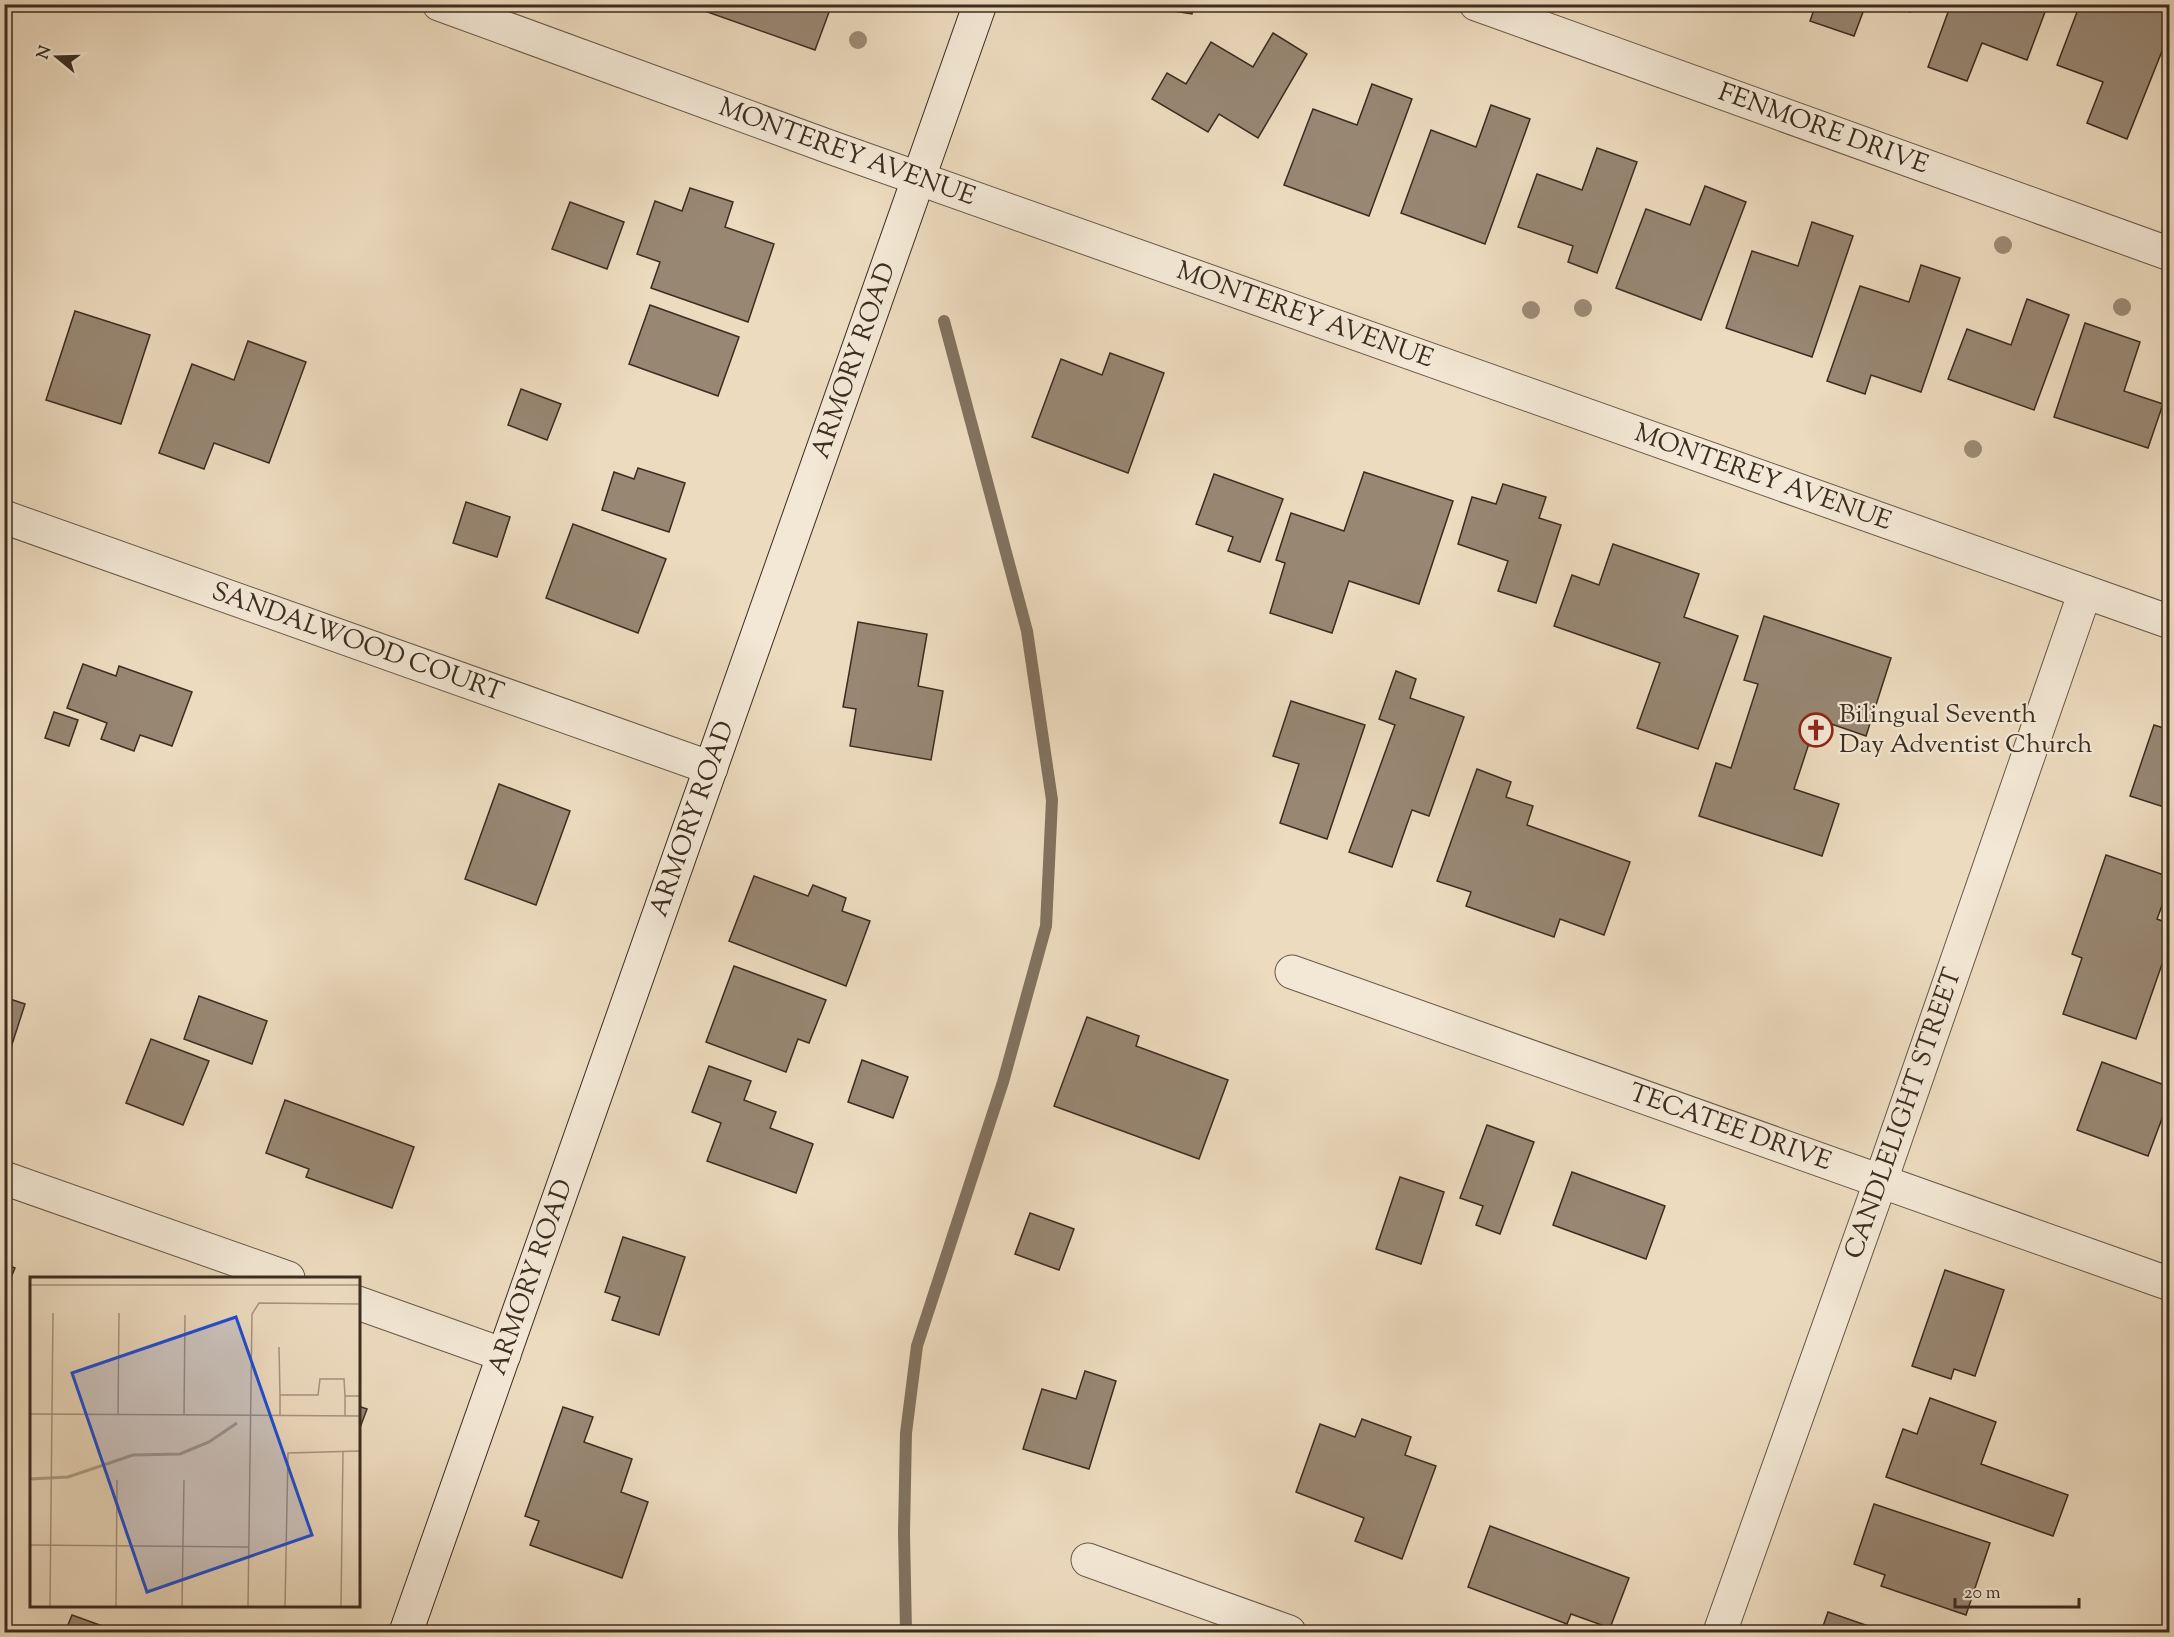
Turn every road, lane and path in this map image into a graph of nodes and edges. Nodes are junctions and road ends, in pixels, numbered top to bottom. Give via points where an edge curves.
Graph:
1 (439, 4) edge
2 (980, 4) edge
3 (1476, 4) edge
4 (919, 177) junction
5 (2169, 254) edge
6 (4, 517) edge
7 (2085, 592) junction
8 (2169, 622) edge
9 (711, 768) junction
10 (1292, 972) dead end
11 (4, 1178) edge
12 (1881, 1180) junction
13 (285, 1277) edge
14 (2169, 1284) edge
15 (360, 1304) edge
16 (504, 1355) junction
17 (1088, 1560) dead end
18 (406, 1632) edge
19 (1289, 1632) edge
20 (1720, 1632) edge

1 - 4 street, MONTEREY AVENUE
2 - 4 street, ARMORY ROAD
3 - 5 street, FENMORE DRIVE
4 - 7 street, MONTEREY AVENUE
4 - 9 street, ARMORY ROAD
6 - 9 street, SANDALWOOD COURT
7 - 8 street, MONTEREY AVENUE
7 - 12 street, CANDLELIGHT STREET
9 - 16 street, ARMORY ROAD
10 - 12 street, TECATEE DRIVE
11 - 13 street
12 - 14 street, TECATEE DRIVE
12 - 20 street, CANDLELIGHT STREET
15 - 16 street
16 - 18 street, ARMORY ROAD
17 - 19 street

